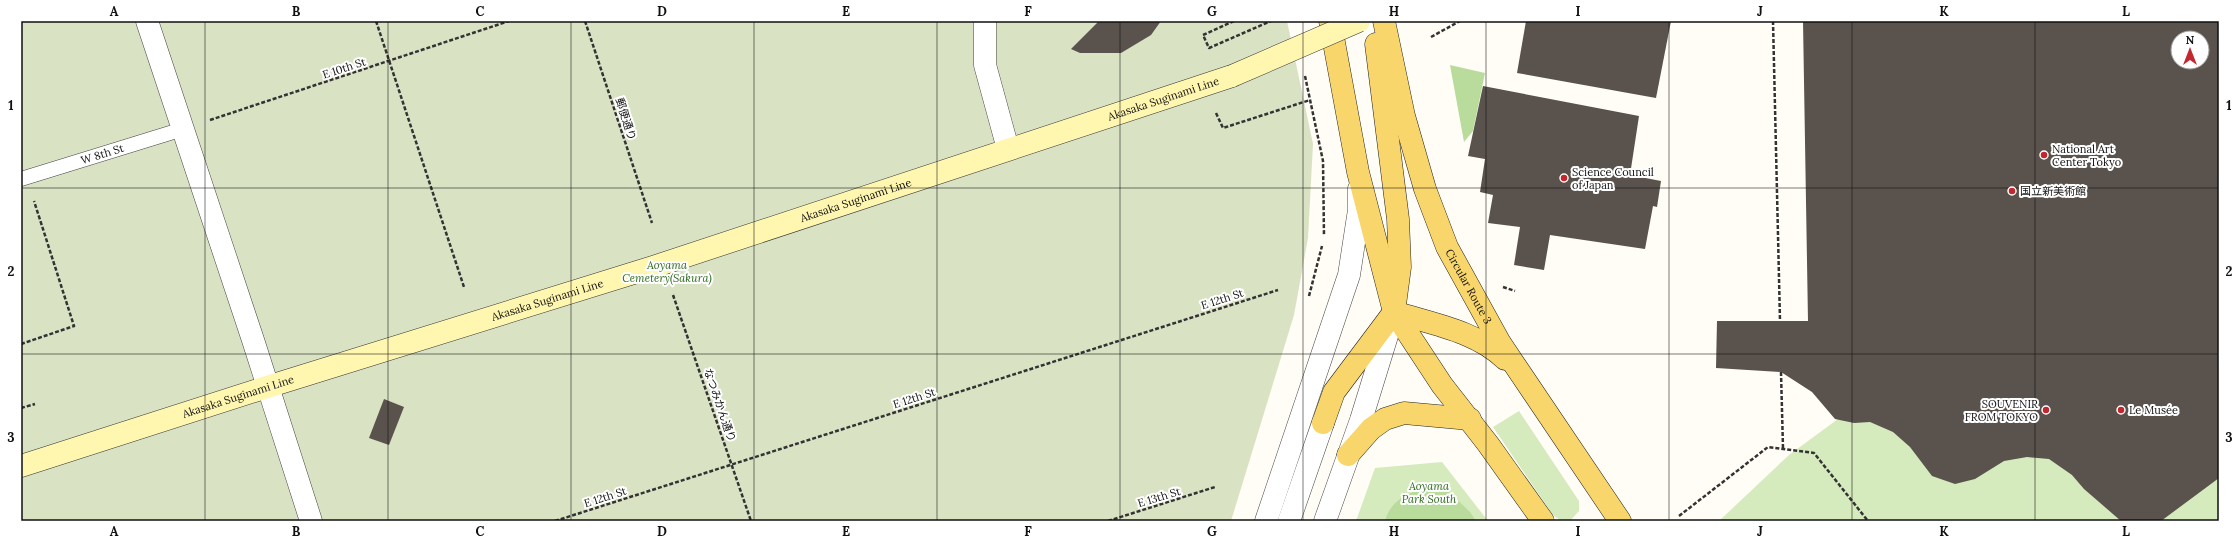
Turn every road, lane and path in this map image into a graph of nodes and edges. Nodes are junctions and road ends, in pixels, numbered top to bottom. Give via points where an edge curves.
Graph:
1 (147, 21) edge
2 (376, 21) edge
3 (509, 21) edge
4 (585, 21) edge
5 (985, 21) edge
6 (1234, 21) edge
7 (1271, 21) edge
8 (1330, 21) edge
9 (1359, 21) edge
10 (1373, 21) edge
11 (1384, 21) edge
12 (1460, 21) edge
13 (1773, 21) edge
14 (1431, 37) dead end
15 (390, 62) junction
16 (1304, 72) dead end
17 (1310, 100) junction
18 (1216, 114) dead end
19 (183, 129) junction
20 (1008, 149) junction
21 (1358, 172) junction
22 (24, 178) edge
23 (652, 223) dead end
24 (464, 287) dead end
25 (1278, 290) dead end
26 (673, 295) dead end
27 (1308, 299) dead end
28 (1394, 312) junction
29 (1780, 321) dead end
30 (21, 344) edge
31 (1781, 372) dead end
32 (1523, 377) junction
33 (267, 386) junction
34 (35, 404) dead end
35 (21, 408) edge
36 (1470, 419) junction
37 (1323, 423) joint
38 (1783, 448) junction
39 (1348, 454) junction
40 (732, 464) junction
41 (21, 466) edge
42 (1215, 487) dead end
43 (1679, 516) dead end
44 (1620, 520) edge
45 (311, 521) edge
46 (555, 521) edge
47 (751, 521) edge
48 (1108, 521) edge
49 (1266, 521) edge
50 (1289, 521) edge
51 (1325, 521) edge
52 (1542, 521) edge
53 (1868, 521) edge

1 - 19 street
2 - 15 path
3 - 15 path, E 10th St
4 - 23 path, 郵便通り
5 - 20 street via 985,65
6 - 7 path via 1203,35 1209,48
8 - 21 main road
9 - 20 main road, Akasaka Suginami Line, bridge via 1232,76
10 - 28 main road via 1398,219 1400,267
11 - 32 main road, Circular Route 3 via 1404,116 1425,189 1447,247 1500,343
12 - 14 path
13 - 29 path
15 - 19 path, E 10th St
15 - 24 path
16 - 17 path
17 - 18 path, bridge via 1222,128
17 - 27 path via 1323,161 1324,239
19 - 22 lane, W 8th St
19 - 33 street
20 - 33 main road, Akasaka Suginami Line via 653,267
21 - 28 main road
21 - 49 street via 1359,210 1349,276
22 - 30 path via 74,326
25 - 40 path, E 12th St
26 - 40 path, なつみかん通り
28 - 32 main road via 1474,337 1493,348
28 - 36 main road via 1442,385
28 - 37 main road via 1334,392
28 - 39 street
31 - 38 path
32 - 44 main road, Circular Route 3
33 - 41 main road, Akasaka Suginami Line
33 - 45 street
34 - 35 path
36 - 39 main road via 1404,413 1385,419 1371,429
36 - 52 main road
37 - 50 street
38 - 43 path via 1768,447
38 - 53 path via 1814,453
39 - 51 street
40 - 46 path, E 12th St
40 - 47 path, なつみかん通り
42 - 48 path, E 13th St

